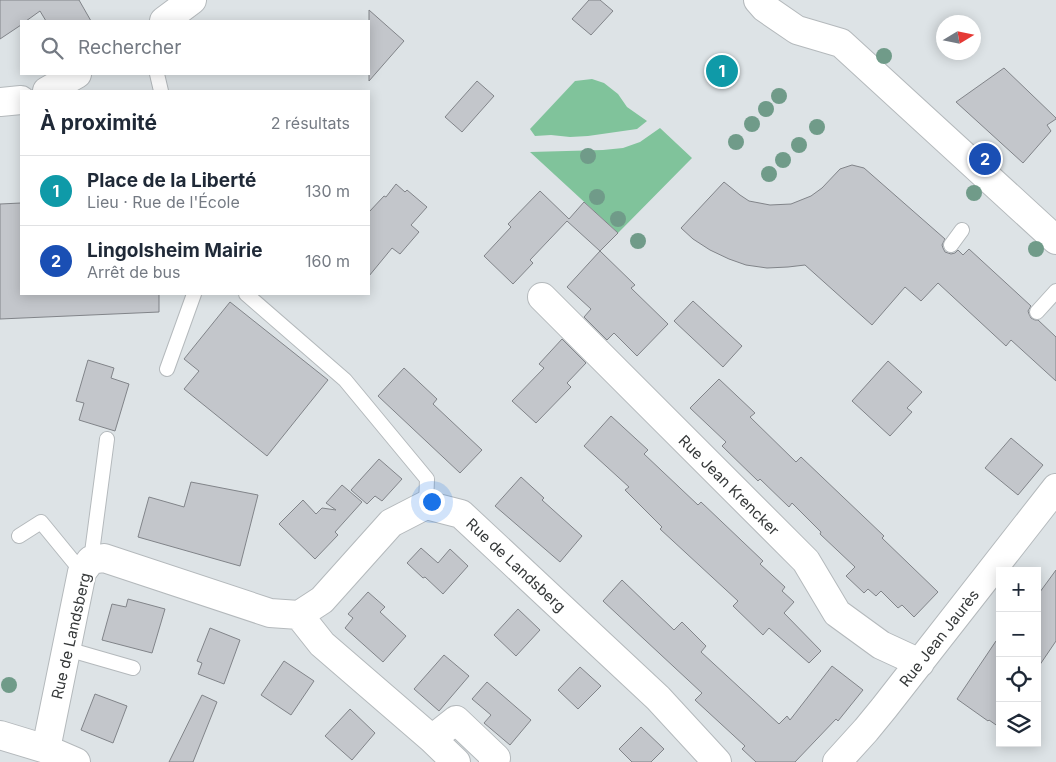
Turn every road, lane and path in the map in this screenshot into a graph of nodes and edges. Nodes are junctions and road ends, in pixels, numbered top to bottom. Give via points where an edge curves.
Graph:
1 (192, 0) edge
2 (766, 3) edge
3 (165, 20) edge
4 (76, 75) edge
5 (158, 75) edge
6 (49, 90) edge
7 (161, 90) edge
8 (20, 100) edge
9 (0, 102) edge
10 (962, 230) dead end
11 (1056, 239) edge
12 (951, 245) dead end
13 (1056, 291) edge
14 (194, 295) edge
15 (247, 295) edge
16 (542, 297) dead end
17 (1037, 312) dead end
18 (167, 369) dead end
19 (107, 439) dead end
20 (1056, 488) edge
21 (426, 505) junction
22 (19, 536) dead end
23 (87, 566) junction
24 (299, 615) junction
25 (66, 649) junction
26 (920, 663) junction
27 (133, 668) dead end
28 (0, 735) edge
29 (432, 739) junction
30 (46, 749) junction
31 (76, 762) edge
32 (456, 762) edge
33 (493, 762) edge
34 (717, 762) edge
35 (838, 762) edge

1 - 3 street
2 - 11 street via 797,30 841,43
4 - 6 street
5 - 7 lane
8 - 9 street
10 - 12 lane
13 - 17 lane
14 - 18 lane
15 - 21 lane via 345,380 427,479
16 - 26 street, Rue Jean Krencker via 806,562 837,612 881,645
19 - 23 lane
20 - 26 street, Rue Jean Jaurès
21 - 24 street via 391,523 322,600
21 - 34 street, Rue de Landsberg via 461,514 658,698
22 - 23 lane via 41,522
23 - 24 street, Rue de Landsberg via 104,558 270,613
23 - 25 street, Rue de Landsberg
24 - 29 street via 322,644
25 - 27 lane
25 - 30 street, Rue de Landsberg
26 - 35 street, Rue Jean Jaurès
28 - 30 street
29 - 32 street
29 - 33 street via 456,720 496,758
30 - 31 street

